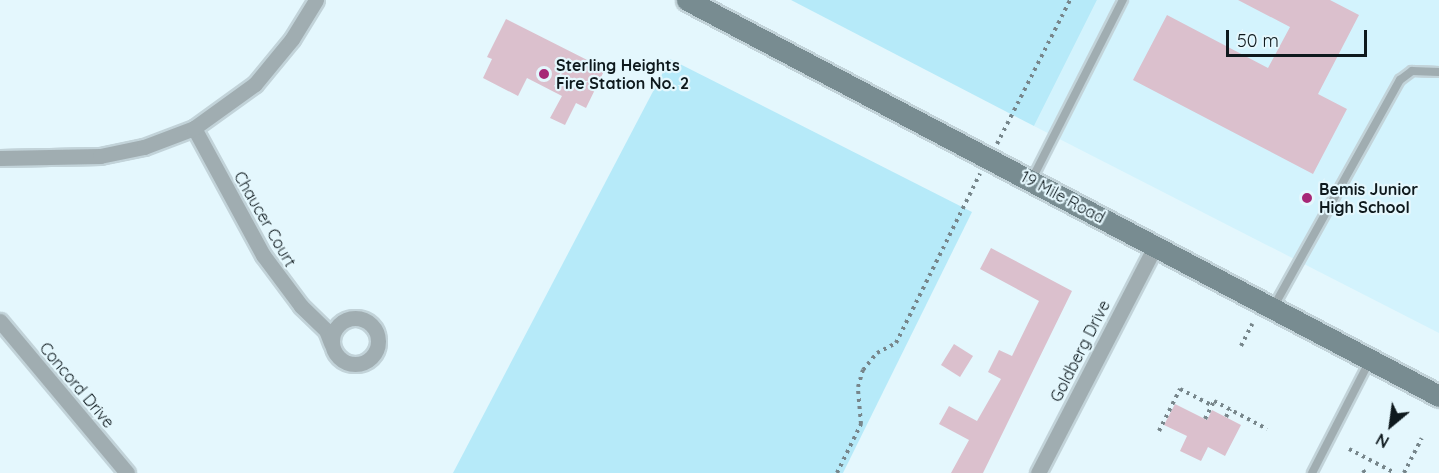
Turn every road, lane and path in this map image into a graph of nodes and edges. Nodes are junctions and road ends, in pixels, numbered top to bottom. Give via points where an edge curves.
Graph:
1 (316, 0) edge
2 (687, 0) edge
3 (1070, 0) edge
4 (1123, 0) edge
5 (1439, 72) edge
6 (194, 128) junction
7 (996, 146) dead end
8 (0, 158) edge
9 (979, 175) dead end
10 (1031, 180) junction
11 (1155, 246) junction
12 (1272, 308) junction
13 (317, 319) junction
14 (347, 319) junction
15 (0, 321) edge
16 (1252, 324) dead end
17 (331, 343) junction
18 (1241, 346) dead end
19 (1371, 359) junction
20 (1439, 396) edge
21 (1212, 405) junction
22 (1230, 409) junction
23 (1226, 417) dead end
24 (1205, 419) dead end
25 (1267, 429) dead end
26 (1159, 431) dead end
27 (1422, 438) dead end
28 (1349, 449) dead end
29 (127, 473) edge
30 (837, 473) edge
31 (1038, 473) edge
32 (1312, 473) edge
33 (1395, 473) edge
34 (1404, 473) edge

1 - 6 street via 292,39 255,84
2 - 10 street, 19 Mile Road
3 - 7 path
4 - 10 lane
5 - 12 lane via 1412,71 1400,80
6 - 8 street via 144,147 100,156
6 - 13 street, Chaucer Court via 263,255 301,306
9 - 30 path via 896,343 877,354 863,370 858,387 861,423
10 - 11 street, 19 Mile Road
11 - 12 street, 19 Mile Road
11 - 31 street, Goldberg Drive
12 - 19 street, 19 Mile Road
13 - 14 street, Chaucer Court
13 - 17 street, Chaucer Court
14 - 17 street via 335,329
14 - 17 street, Chaucer Court via 370,323 378,337 376,352 365,363 350,364 337,357
15 - 29 street, Concord Drive
16 - 18 path
19 - 20 street, 19 Mile Road
19 - 32 lane
21 - 22 path via 1214,401
21 - 24 path
21 - 26 path via 1180,388
22 - 23 path
22 - 25 path
27 - 34 path
28 - 33 path

